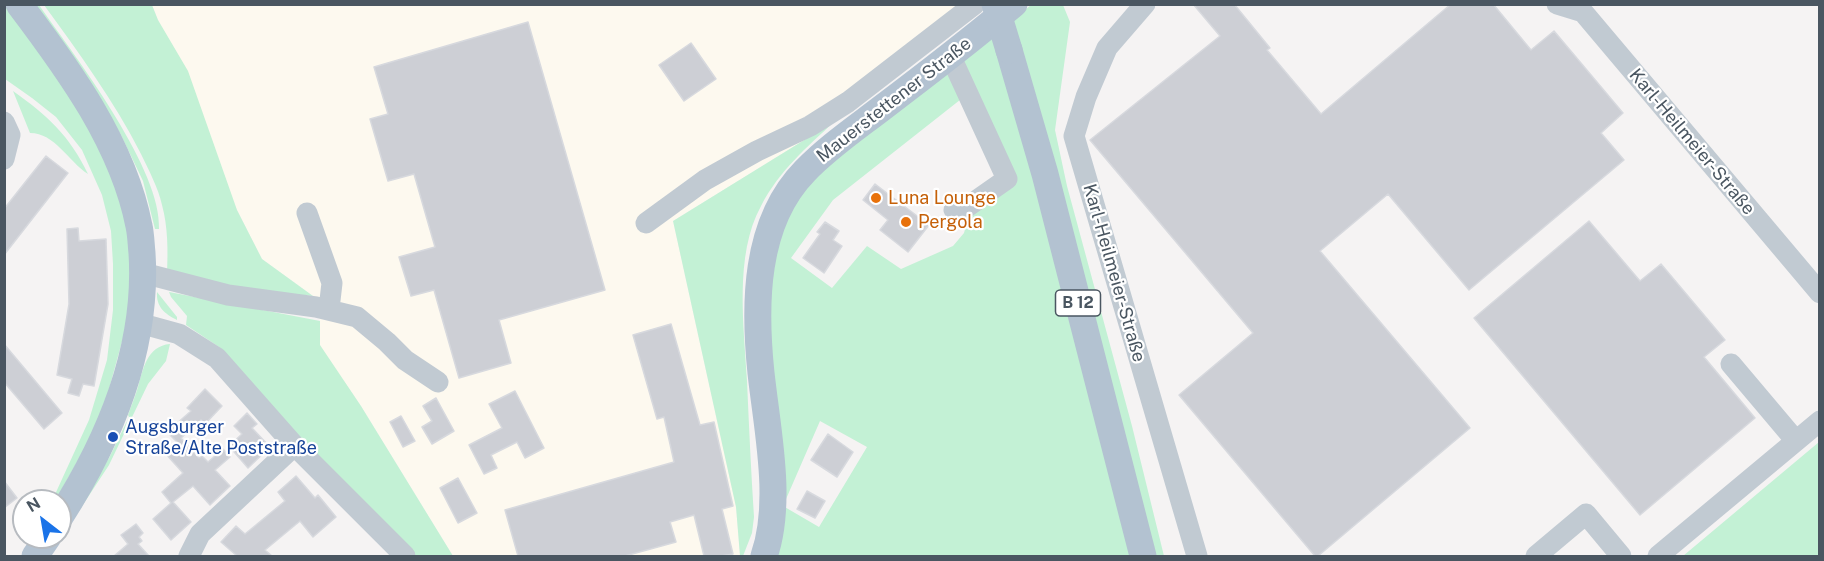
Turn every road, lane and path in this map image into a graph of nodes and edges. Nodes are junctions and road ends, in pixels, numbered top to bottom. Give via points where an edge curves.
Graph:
1 (19, 4) edge
2 (975, 4) edge
3 (995, 4) edge
4 (1014, 4) edge
5 (1145, 4) edge
6 (1557, 4) edge
7 (950, 55) junction
8 (4, 122) edge
9 (4, 159) edge
10 (954, 210) dead end
11 (307, 213) dead end
12 (646, 223) dead end
13 (143, 273) junction
14 (1820, 293) edge
15 (322, 308) junction
16 (139, 323) junction
17 (1731, 364) dead end
18 (438, 382) dead end
19 (1820, 421) edge
20 (1796, 441) junction
21 (294, 446) junction
22 (72, 495) edge
23 (191, 556) edge
24 (405, 556) edge
25 (764, 556) edge
26 (1143, 556) edge
27 (1197, 556) edge
28 (1536, 556) edge
29 (1621, 556) edge
30 (1658, 556) edge

1 - 13 main road via 82,93 109,141 140,227
2 - 12 street via 848,102 705,180
3 - 26 main road, B 12, bridge via 1045,174
4 - 7 main road, Mauerstettener Straße
5 - 27 street, Karl-Heilmeier-Straße via 1107,48 1074,136
6 - 14 street, Karl-Heilmeier-Straße via 1583,12
7 - 10 street via 1007,179 968,207
7 - 25 main road, Mauerstettener Straße via 804,171 777,212 759,280 758,347 774,501
8 - 9 street via 10,135
11 - 15 street via 332,283
13 - 15 street via 228,295
13 - 16 main road
15 - 18 street via 357,317 405,360
16 - 21 street via 179,334 217,358
16 - 22 main road via 124,384 104,437
17 - 20 street
19 - 20 street
20 - 30 street
21 - 23 street via 201,534
21 - 24 street
28 - 29 street via 1586,514

